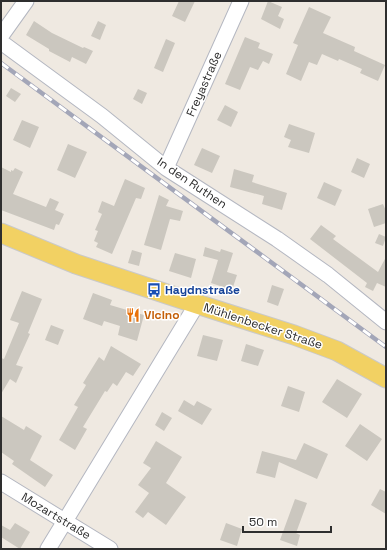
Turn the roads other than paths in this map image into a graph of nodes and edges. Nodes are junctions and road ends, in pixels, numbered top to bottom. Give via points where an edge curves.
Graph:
1 (26, 1) edge
2 (242, 1) edge
3 (1, 36) edge
4 (1, 42) edge
5 (166, 168) junction
6 (1, 232) edge
7 (197, 304) junction
8 (386, 322) edge
9 (386, 378) edge
10 (1, 482) edge
11 (65, 521) junction
12 (48, 549) edge
13 (110, 549) edge

1 - 3 street
2 - 5 street, Freyastraße
4 - 5 street, In den Ruthen via 102,116
5 - 8 street, In den Ruthen via 328,274
6 - 7 main road, Mühlenbecker Straße via 76,264
7 - 9 main road, Mühlenbecker Straße via 337,351
7 - 11 street
10 - 11 street, Mozartstraße
11 - 12 street
11 - 13 street, Mozartstraße

